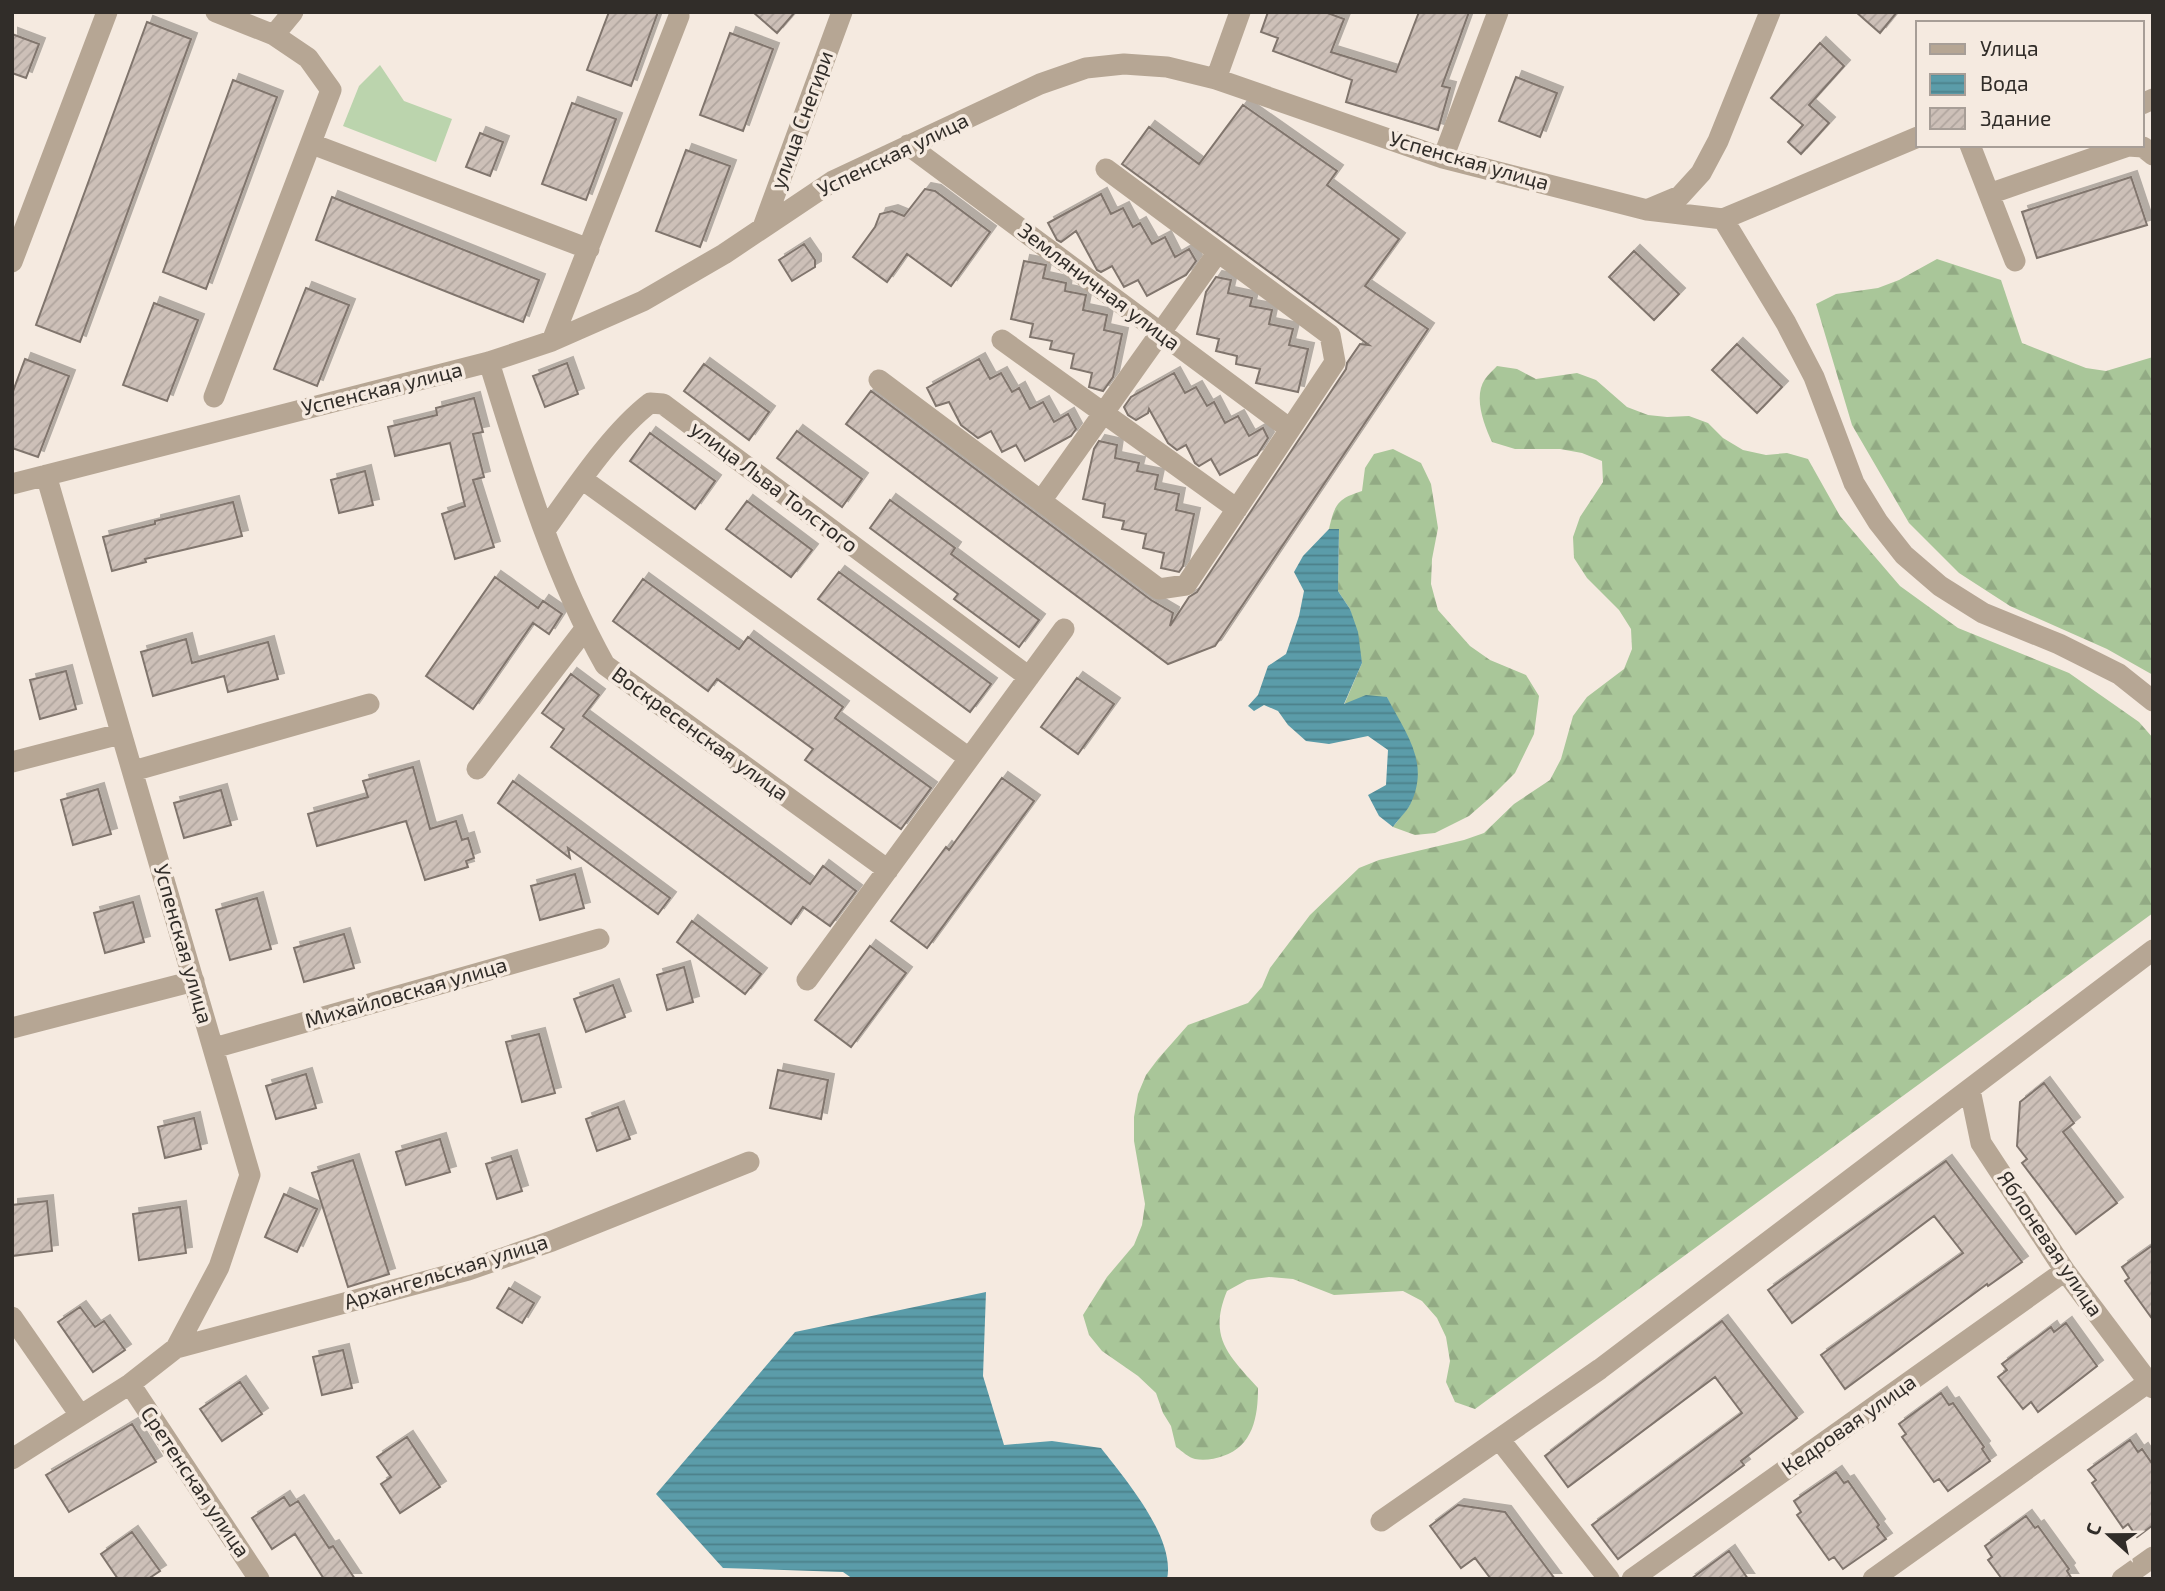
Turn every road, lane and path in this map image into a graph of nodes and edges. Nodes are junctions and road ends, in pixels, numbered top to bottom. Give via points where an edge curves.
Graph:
1 (107, 12) edge
2 (216, 12) edge
3 (293, 12) edge
4 (842, 12) edge
5 (1241, 12) edge
6 (1498, 12) edge
7 (1770, 12) edge
8 (679, 16) dead end
9 (274, 35) junction
10 (1216, 79) junction
11 (1916, 138) edge
12 (312, 144) junction
13 (908, 145) junction
14 (1971, 147) edge
15 (2126, 147) edge
16 (1443, 158) junction
17 (1106, 169) dead end
18 (1989, 194) junction
19 (1647, 210) junction
20 (1723, 219) junction
21 (762, 227) junction
22 (589, 249) junction
23 (1218, 252) junction
24 (2015, 261) dead end
25 (12, 262) edge
26 (1160, 333) junction
27 (1002, 340) dead end
28 (552, 341) junction
29 (489, 362) junction
30 (879, 380) dead end
31 (214, 397) dead end
32 (1103, 413) junction
33 (1290, 429) junction
34 (46, 475) junction
35 (582, 479) junction
36 (12, 484) edge
37 (1041, 501) junction
38 (1237, 509) junction
39 (545, 530) junction
40 (585, 629) junction
41 (1064, 629) dead end
42 (1029, 677) junction
43 (2153, 701) edge
44 (369, 704) dead end
45 (120, 734) junction
46 (969, 758) junction
47 (12, 762) edge
48 (477, 769) dead end
49 (133, 771) junction
50 (888, 870) junction
51 (599, 939) dead end
52 (2153, 950) edge
53 (807, 980) dead end
54 (194, 981) junction
55 (12, 1028) edge
56 (214, 1048) junction
57 (1970, 1090) junction
58 (749, 1162) dead end
59 (2065, 1271) junction
60 (12, 1317) edge
61 (176, 1348) junction
62 (2151, 1383) edge
63 (130, 1384) junction
64 (80, 1415) junction
65 (1499, 1439) junction
66 (12, 1459) edge
67 (1381, 1521) dead end
68 (2153, 1557) edge
69 (259, 1579) edge
70 (1609, 1579) edge
71 (1632, 1579) edge
72 (1873, 1579) edge
73 (2122, 1579) edge

1 - 25 street
2 - 9 street
3 - 9 street
4 - 21 street, улица Снегири
5 - 10 street
6 - 16 street
7 - 19 street via 1701,173 1680,196
8 - 22 street
9 - 12 street via 308,58 331,90
10 - 13 street, Успенская улица via 1167,66 1086,68 1040,84
10 - 16 street, Успенская улица
11 - 20 street
12 - 22 street
12 - 31 street
13 - 21 street, Успенская улица via 833,181
13 - 26 street, Земляничная улица
14 - 18 street
15 - 18 street
16 - 19 street, Успенская улица
17 - 23 street
18 - 24 street
19 - 20 street, Успенская улица
20 - 43 street via 1814,377 1854,483 1903,555 1983,613 2119,674
21 - 28 street, Успенская улица via 643,301
22 - 28 street
23 - 26 street
23 - 33 street via 1329,335 1335,362
26 - 32 street
26 - 33 street, Земляничная улица
27 - 32 street
28 - 29 street, Успенская улица
29 - 34 street, Успенская улица
29 - 39 street, Воскресенская улица
30 - 37 street
32 - 37 street
32 - 38 street
33 - 38 street
34 - 36 street, Успенская улица
34 - 45 street, Успенская улица
35 - 39 street, улица Льва Толстого
35 - 42 street, улица Льва Толстого via 637,412 650,403 663,404
35 - 46 street
37 - 38 street via 1159,589 1186,585
39 - 40 street, Воскресенская улица
40 - 48 street
40 - 50 street, Воскресенская улица via 605,665
41 - 42 street
42 - 46 street
44 - 49 street
45 - 47 street
45 - 49 street, Успенская улица
46 - 50 street
49 - 54 street, Успенская улица
50 - 53 street
51 - 56 street, Михайловская улица
52 - 57 street
54 - 55 street
54 - 56 street, Успенская улица
56 - 61 street, Успенская улица via 250,1175 219,1267
57 - 59 street, Яблоневая улица via 1981,1143
57 - 65 street
58 - 61 street, Архангельская улица via 468,1270
59 - 62 street, Яблоневая улица
59 - 71 street, Кедровая улица
60 - 64 street
61 - 63 street, Успенская улица
62 - 72 street
63 - 64 street, Успенская улица
63 - 69 street, Сретенская улица
64 - 66 street, Успенская улица
65 - 67 street
65 - 70 street
68 - 73 street

